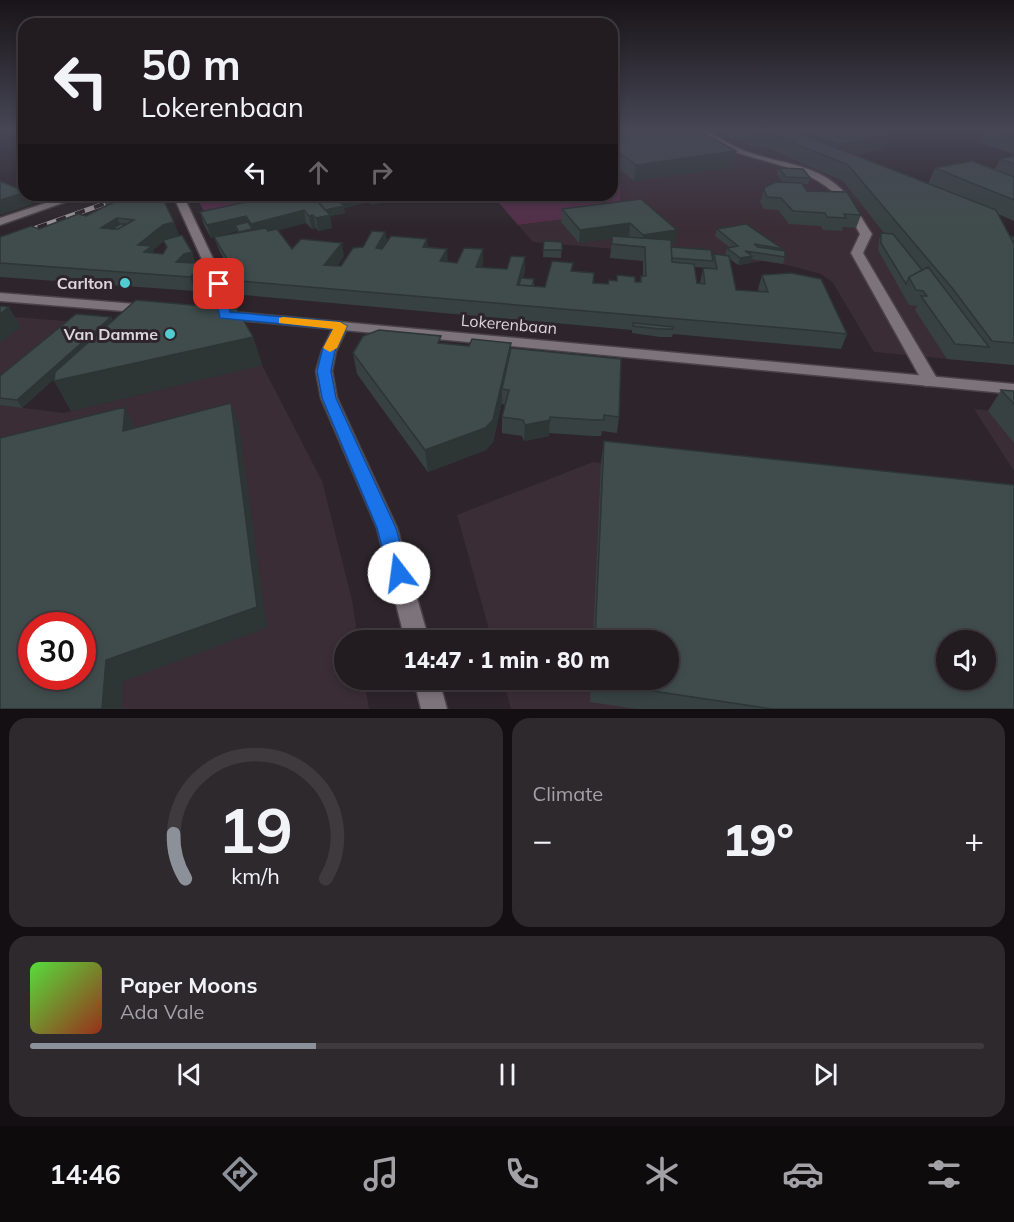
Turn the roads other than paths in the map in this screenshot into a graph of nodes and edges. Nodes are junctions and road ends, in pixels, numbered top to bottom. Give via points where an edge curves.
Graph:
1 (774, 162) edge
2 (62, 201) edge
3 (182, 201) edge
4 (0, 222) edge
5 (0, 297) edge
6 (166, 311) edge
7 (340, 326) junction
8 (931, 382) junction
9 (1014, 389) edge
10 (414, 630) edge
11 (429, 690) edge
12 (434, 709) edge

1 - 8 street via 798,169 838,191 866,234 857,253
2 - 4 street
3 - 7 street, Lokerenbaan via 195,222 219,284 218,315
5 - 6 street
7 - 8 street, Lokerenbaan
7 - 10 street via 324,371 329,398 387,528
8 - 9 street, Lokerenbaan
11 - 12 street

